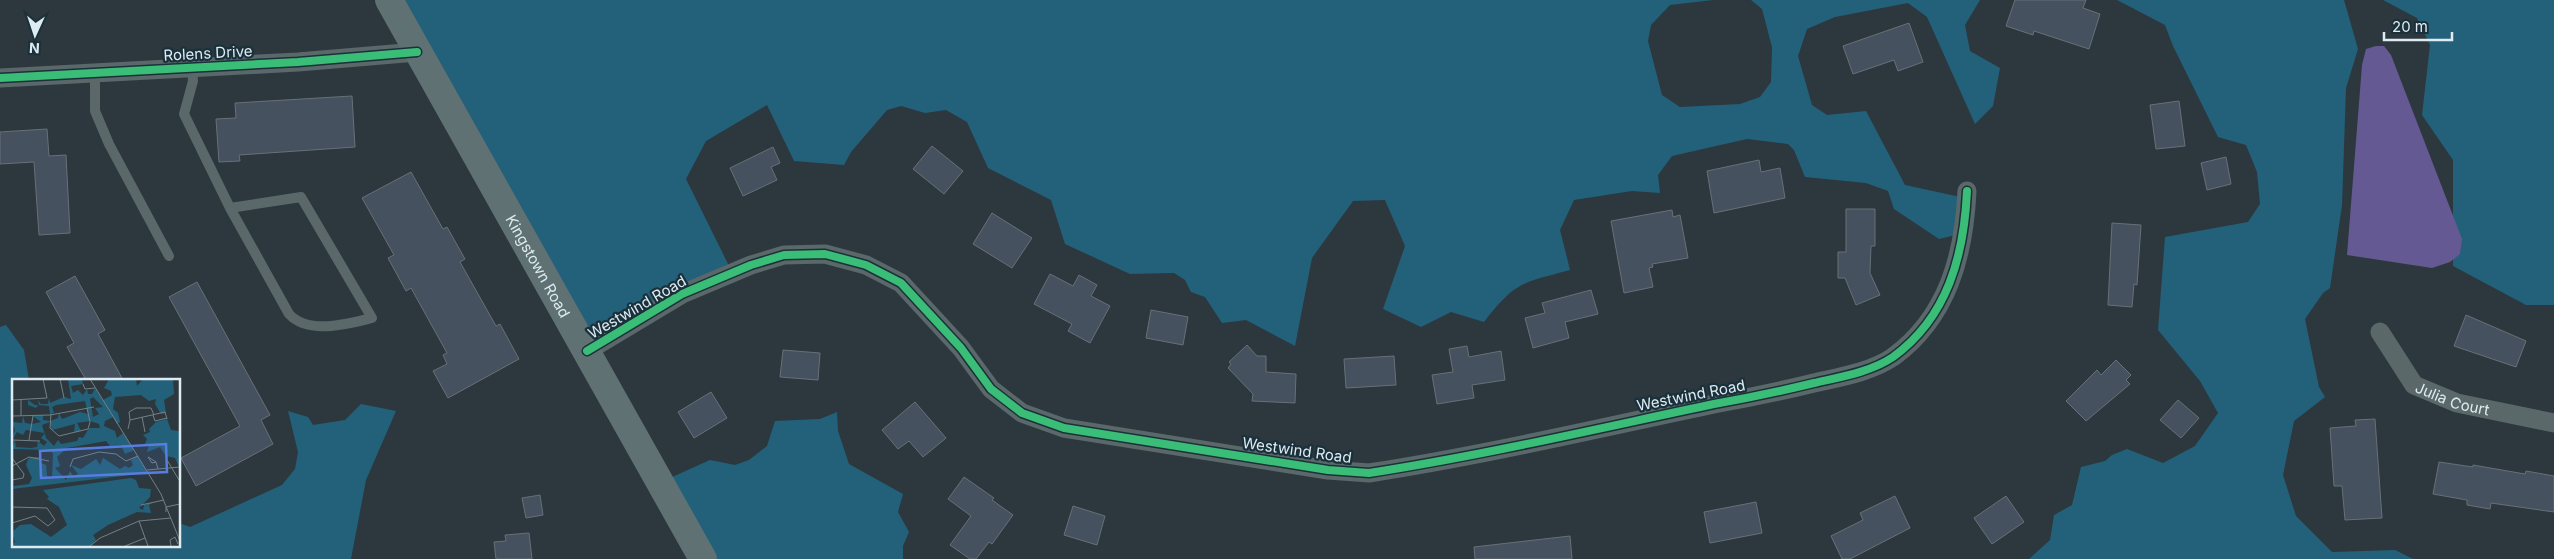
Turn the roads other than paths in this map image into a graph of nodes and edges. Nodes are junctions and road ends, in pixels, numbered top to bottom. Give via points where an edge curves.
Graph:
1 (389, 0) edge
2 (417, 52) junction
3 (192, 67) junction
4 (95, 74) junction
5 (0, 78) edge
6 (1967, 191) dead end
7 (230, 208) junction
8 (169, 256) dead end
9 (2380, 332) dead end
10 (586, 351) junction
11 (2554, 423) edge
12 (703, 559) edge

1 - 2 main road, Kingstown Road
2 - 3 street, Rolens Drive
2 - 10 main road, Kingstown Road
3 - 4 street, Rolens Drive
3 - 7 lane via 193,81 184,114
4 - 5 street, Rolens Drive
4 - 8 lane via 95,111 109,144
6 - 10 street, Westwind Road via 1966,224 1957,268 1942,303 1919,334 1892,358 1852,374 1778,391 1369,473 1328,470 1064,428 1022,413 991,390 961,348 901,283 866,265 825,254 784,255 751,265 682,294
7 - 7 lane via 301,197 372,318 323,326 296,322
9 - 11 street, Julia Court via 2414,385 2457,403
10 - 12 main road, Kingstown Road

